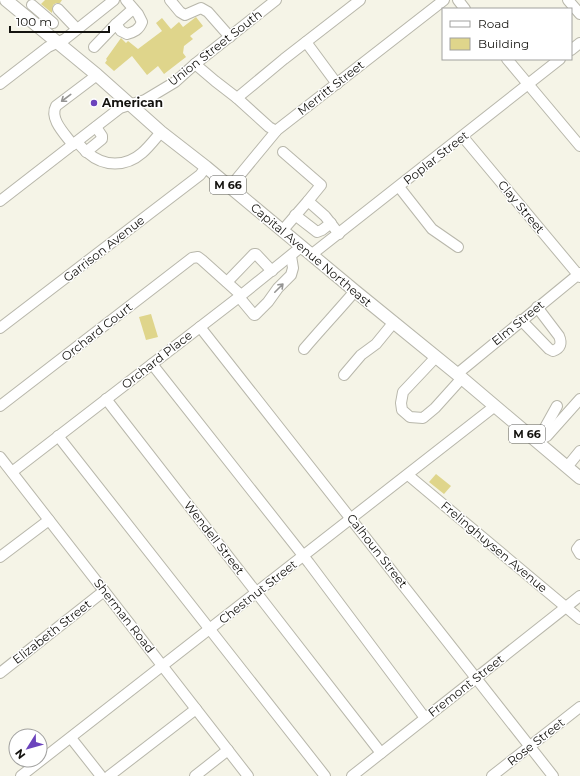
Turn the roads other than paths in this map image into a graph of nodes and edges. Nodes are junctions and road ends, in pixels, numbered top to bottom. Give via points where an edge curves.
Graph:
1 (6, 0) edge
2 (114, 0) edge
3 (126, 0) edge
4 (170, 0) edge
5 (276, 0) edge
6 (360, 0) edge
7 (444, 0) edge
8 (458, 0) edge
9 (568, 0) edge
10 (34, 2) edge
11 (465, 8) edge
12 (133, 9) junction
13 (580, 14) edge
14 (24, 15) junction
15 (53, 23) junction
16 (116, 24) junction
17 (77, 29) junction
18 (44, 32) junction
19 (230, 37) junction
20 (56, 42) junction
21 (306, 42) junction
22 (580, 43) edge
23 (94, 47) dead end
24 (572, 49) edge
25 (508, 60) edge
26 (559, 60) edge
27 (195, 64) junction
28 (97, 74) junction
29 (0, 84) edge
30 (337, 84) junction
31 (528, 84) junction
32 (237, 98) junction
33 (131, 104) junction
34 (96, 127) junction
35 (276, 131) junction
36 (161, 132) junction
37 (463, 137) junction
38 (75, 143) junction
39 (580, 146) edge
40 (86, 152) junction
41 (283, 152) dead end
42 (206, 167) junction
43 (399, 186) junction
44 (230, 187) junction
45 (308, 201) junction
46 (0, 202) edge
47 (295, 215) junction
48 (332, 223) junction
49 (282, 231) junction
50 (339, 234) junction
51 (301, 247) junction
52 (458, 248) dead end
53 (311, 255) junction
54 (291, 256) junction
55 (272, 271) junction
56 (579, 275) edge
57 (227, 282) junction
58 (354, 291) junction
59 (240, 296) junction
60 (537, 308) junction
61 (521, 320) junction
62 (394, 322) junction
63 (200, 327) junction
64 (0, 328) edge
65 (304, 349) dead end
66 (436, 357) junction
67 (152, 364) junction
68 (344, 375) dead end
69 (459, 376) junction
70 (106, 399) junction
71 (580, 399) edge
72 (0, 406) edge
73 (495, 406) junction
74 (557, 406) dead end
75 (58, 436) junction
76 (539, 441) junction
77 (580, 451) edge
78 (0, 456) edge
79 (567, 467) junction
80 (12, 472) junction
81 (408, 475) junction
82 (580, 477) edge
83 (351, 519) junction
84 (49, 520) junction
85 (580, 545) edge
86 (580, 554) edge
87 (304, 556) junction
88 (0, 557) edge
89 (104, 591) junction
90 (257, 593) junction
91 (580, 596) edge
92 (566, 608) junction
93 (580, 619) edge
94 (209, 630) junction
95 (163, 666) junction
96 (0, 673) edge
97 (477, 678) junction
98 (580, 708) edge
99 (196, 709) junction
100 (425, 718) junction
101 (71, 738) junction
102 (530, 747) junction
103 (228, 750) junction
104 (381, 753) junction
105 (199, 775) edge
106 (21, 776) edge
107 (101, 776) edge
108 (109, 776) edge
109 (248, 776) edge
110 (325, 776) edge
111 (352, 776) edge
112 (492, 776) edge
113 (552, 776) edge

1 - 14 main road, Capital Avenue Northeast / M 66
2 - 17 street
3 - 12 street
4 - 19 street via 185,15 204,9
5 - 19 street, Union Street South
6 - 21 street
7 - 30 street, Merritt Street
8 - 11 street
9 - 13 street
10 - 14 street
10 - 15 street
12 - 16 street
12 - 16 street via 142,22 140,27 127,34
14 - 18 main road, Capital Avenue Northeast / M 66
15 - 17 street via 60,12
15 - 18 street
16 - 23 street
17 - 20 street via 65,39
18 - 20 main road, Capital Avenue Northeast / M 66
19 - 27 street, Union Street South
20 - 28 main road, Capital Avenue Northeast / M 66
20 - 29 street
21 - 30 street
21 - 32 street
22 - 24 street
25 - 31 street
26 - 31 street, Poplar Street
27 - 32 street
27 - 33 street, Union Street South via 176,82 145,100
28 - 33 main road, Capital Avenue Northeast / M 66
28 -> 38 street via 54,110 54,118
30 - 35 street, Merritt Street
31 - 37 street, Poplar Street
31 - 39 street
32 - 35 street
33 - 34 street, Union Street South via 120,108
33 - 36 main road, Capital Avenue Northeast / M 66
34 - 38 street, Union Street South
34 - 40 street via 102,139
35 - 44 street, Merritt Street
36 - 40 street via 141,154 128,162 118,164 99,160
36 - 42 main road, Capital Avenue Northeast / M 66
37 - 43 street, Poplar Street
37 - 56 street, Clay Street
38 - 40 street
38 - 46 street, Union Street South
41 - 45 street via 321,185
42 - 44 main road, Capital Avenue Northeast / M 66
42 - 64 street, Garrison Avenue via 200,175
43 - 50 street, Poplar Street
43 - 52 street via 432,229
44 - 49 main road, Capital Avenue Northeast / M 66
45 - 47 street
45 - 48 street
47 - 48 street via 317,232
47 - 49 street
48 - 50 street
49 - 51 main road, Capital Avenue Northeast / M 66
50 - 53 street, Poplar Street
51 - 53 main road, Capital Avenue Northeast / M 66
51 - 54 street, Orchard Place
53 - 58 main road, Capital Avenue Northeast / M 66
54 - 55 street, Orchard Place
59 -> 54 street via 255,315 291,275
55 - 57 street via 254,254
55 - 59 street, Orchard Place
56 - 60 street, Elm Street
57 - 59 street
57 - 72 street, Orchard Court via 202,260 192,258
58 - 62 main road, Capital Avenue Northeast / M 66
58 - 65 street
59 - 63 street, Orchard Place
60 - 61 street, Elm Street
60 - 61 street via 560,336 560,346 556,350 548,349
61 - 69 street, Elm Street
62 - 66 main road, Capital Avenue Northeast / M 66
62 - 68 street via 376,344
63 - 67 street, Orchard Place
63 - 83 street, Calhoun Street
66 - 69 main road, Capital Avenue Northeast / M 66
66 - 69 street, Elm Street via 403,392 401,407 406,414 410,417 423,418 435,408
67 - 70 street, Orchard Place
67 - 87 street
69 - 73 main road, Capital Avenue Northeast / M 66
70 - 75 street, Orchard Place
70 - 90 street, Wendell Street
71 - 76 street via 547,436
73 - 76 main road, Capital Avenue Northeast / M 66
73 - 81 street, Chestnut Street
74 - 76 street
75 - 80 street, Orchard Place
75 - 94 street
76 - 79 main road, Capital Avenue Northeast / M 66
77 - 79 street
78 - 80 street, Sherman Road
79 - 82 main road, Capital Avenue Northeast / M 66
80 - 84 street, Sherman Road
81 - 83 street, Chestnut Street
81 - 92 street, Frelinghuysen Avenue
83 - 87 street, Chestnut Street
83 - 97 street, Calhoun Street
84 - 88 street
84 - 89 street, Sherman Road
85 - 86 street via 577,549
87 - 90 street, Chestnut Street
87 - 100 street
89 - 95 street, Sherman Road
89 - 96 street, Elizabeth Street
90 - 94 street, Chestnut Street
90 - 104 street, Wendell Street
91 - 92 street, Fremont Street
92 - 93 street, Frelinghuysen Avenue
92 - 97 street, Fremont Street
94 - 95 street, Chestnut Street
94 - 110 street
95 - 99 street, Sherman Road
95 - 101 street, Chestnut Street
97 - 100 street, Fremont Street
97 - 102 street, Calhoun Street
98 - 102 street, Rose Street
99 - 103 street, Sherman Road
99 - 108 street
100 - 104 street, Fremont Street
101 - 106 street, Chestnut Street
101 - 107 street
102 - 112 street, Rose Street
102 - 113 street, Calhoun Street
103 - 105 street
103 - 109 street, Sherman Road
104 - 111 street, Fremont Street

